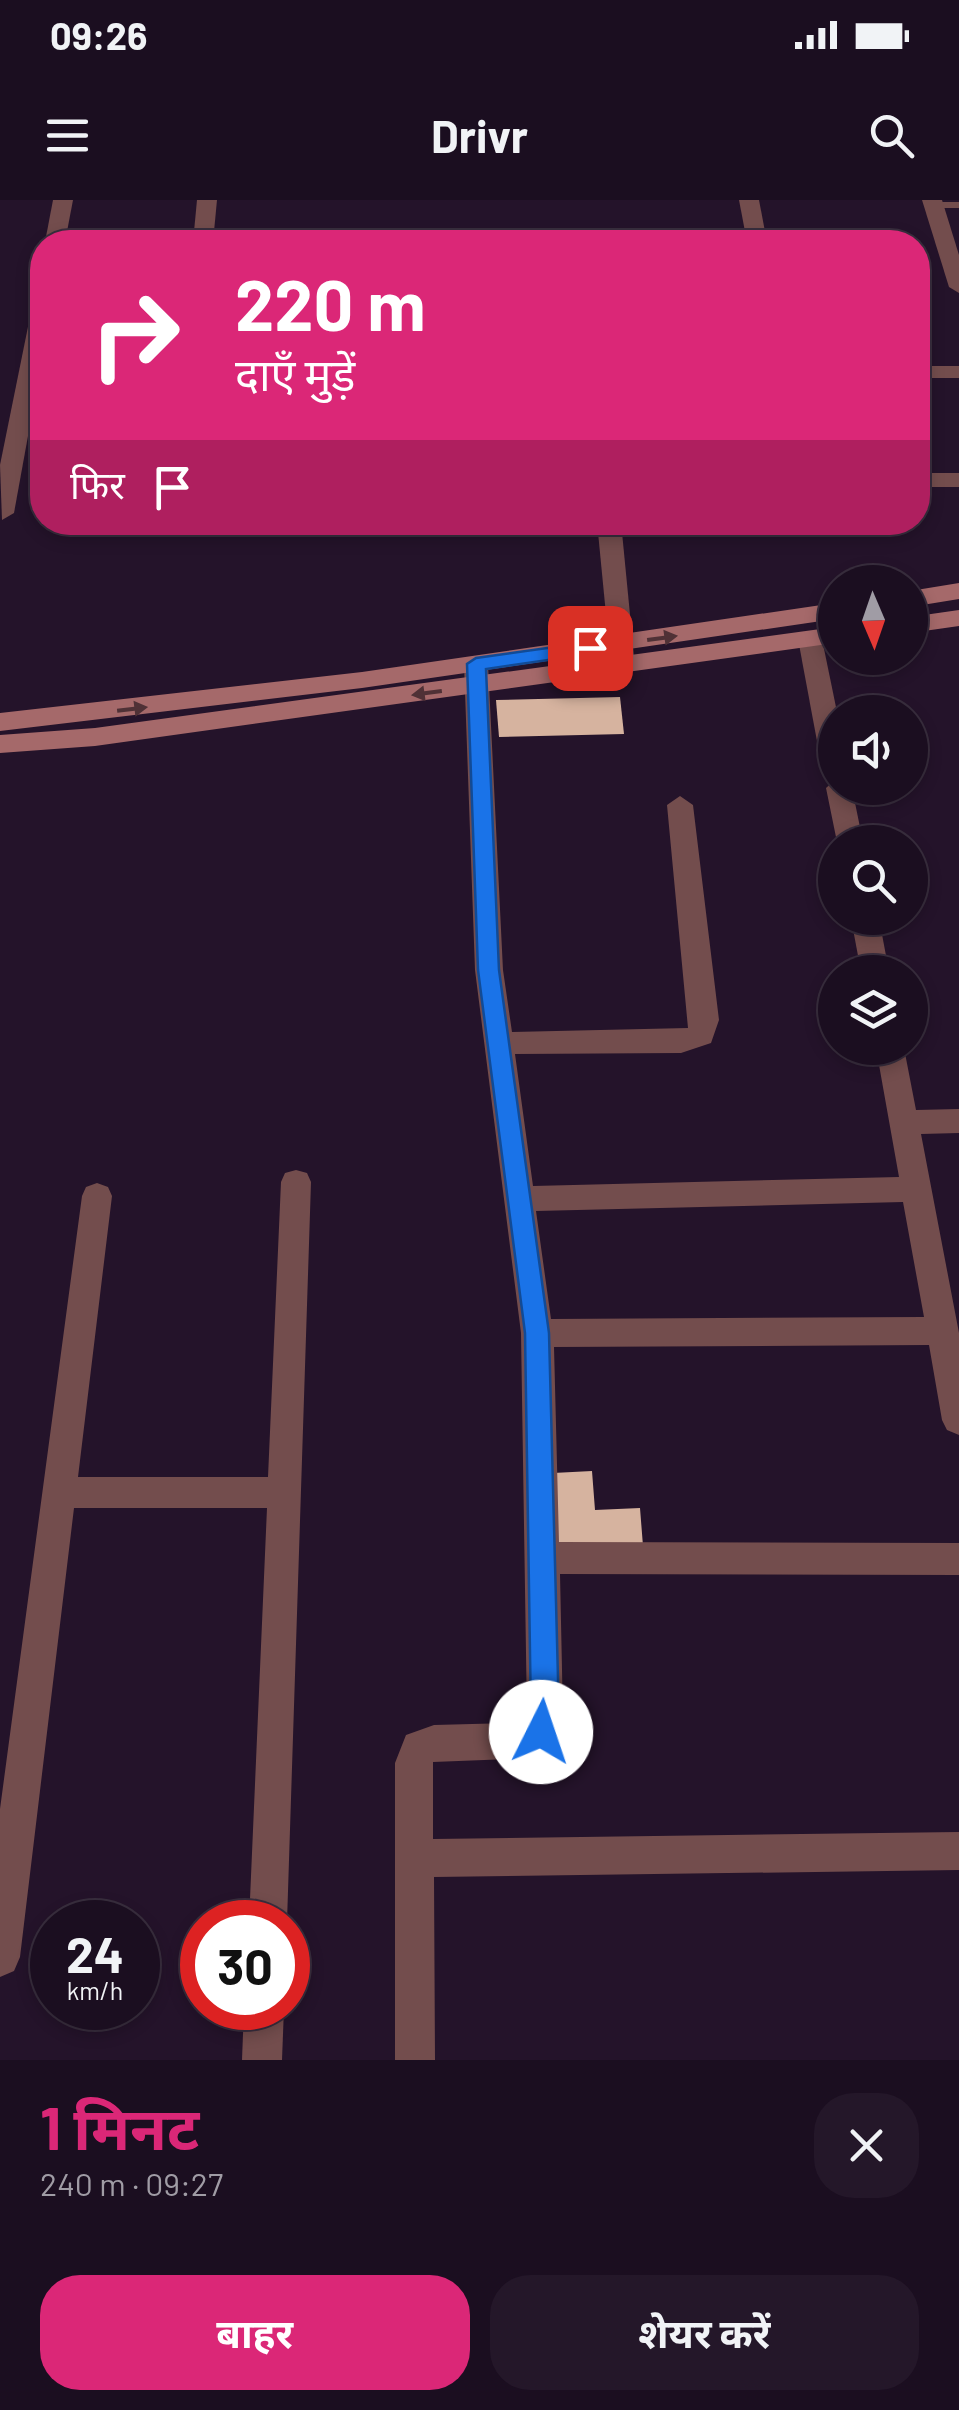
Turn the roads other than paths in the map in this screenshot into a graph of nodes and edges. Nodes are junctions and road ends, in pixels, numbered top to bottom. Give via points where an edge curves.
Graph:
1 (63, 200) edge
2 (207, 200) edge
3 (749, 200) edge
4 (933, 203) edge
5 (959, 205) edge
6 (57, 230) edge
7 (204, 230) edge
8 (755, 230) edge
9 (947, 246) junction
10 (930, 247) edge
11 (959, 287) edge
12 (930, 372) edge
13 (959, 372) edge
14 (30, 409) edge
15 (6, 466) edge
16 (930, 480) edge
17 (959, 480) edge
18 (2, 514) edge
19 (610, 535) edge
20 (959, 591) edge
21 (928, 596) edge
22 (818, 615) edge
23 (959, 619) edge
24 (928, 623) edge
25 (818, 637) edge
26 (622, 655) junction
27 (476, 676) junction
28 (0, 722) edge
29 (95, 725) junction
30 (0, 744) edge
31 (680, 805) dead end
32 (497, 1043) junction
33 (893, 1065) edge
34 (959, 1121) edge
35 (905, 1122) junction
36 (296, 1182) dead end
37 (918, 1189) junction
38 (97, 1196) dead end
39 (522, 1200) junction
40 (940, 1332) junction
41 (537, 1333) junction
42 (959, 1420) edge
43 (59, 1492) junction
44 (284, 1492) junction
45 (541, 1558) junction
46 (959, 1558) edge
47 (9, 1810) edge
48 (959, 1851) edge
49 (414, 1858) junction
50 (269, 1900) edge
51 (0, 1957) edge
52 (263, 2030) edge
53 (262, 2060) edge
54 (415, 2060) edge

1 - 6 street
2 - 7 street
3 - 8 street
4 - 5 lane
4 - 9 street
9 - 10 street
9 - 11 street
12 - 13 street
14 - 15 street
15 - 18 street
16 - 17 street
19 - 26 street
20 - 21 street
26 -> 22 street
23 - 24 street
25 - 26 street
26 - 27 street
27 - 29 street
27 - 32 street
28 - 29 street
29 - 30 street
31 - 32 street via 705,1020 701,1035 680,1042
32 - 39 street
33 - 35 street
34 - 35 street
35 - 37 street
36 - 44 street
37 - 39 street
37 - 40 street
38 - 43 street
39 - 41 street
40 - 41 street
40 - 42 street
41 - 45 street
43 - 44 street
43 - 47 street
44 - 50 street
45 - 46 street
45 - 49 street via 541,1732 525,1741 434,1741 419,1748
47 - 51 street
48 - 49 street
49 - 54 street
52 - 53 street

